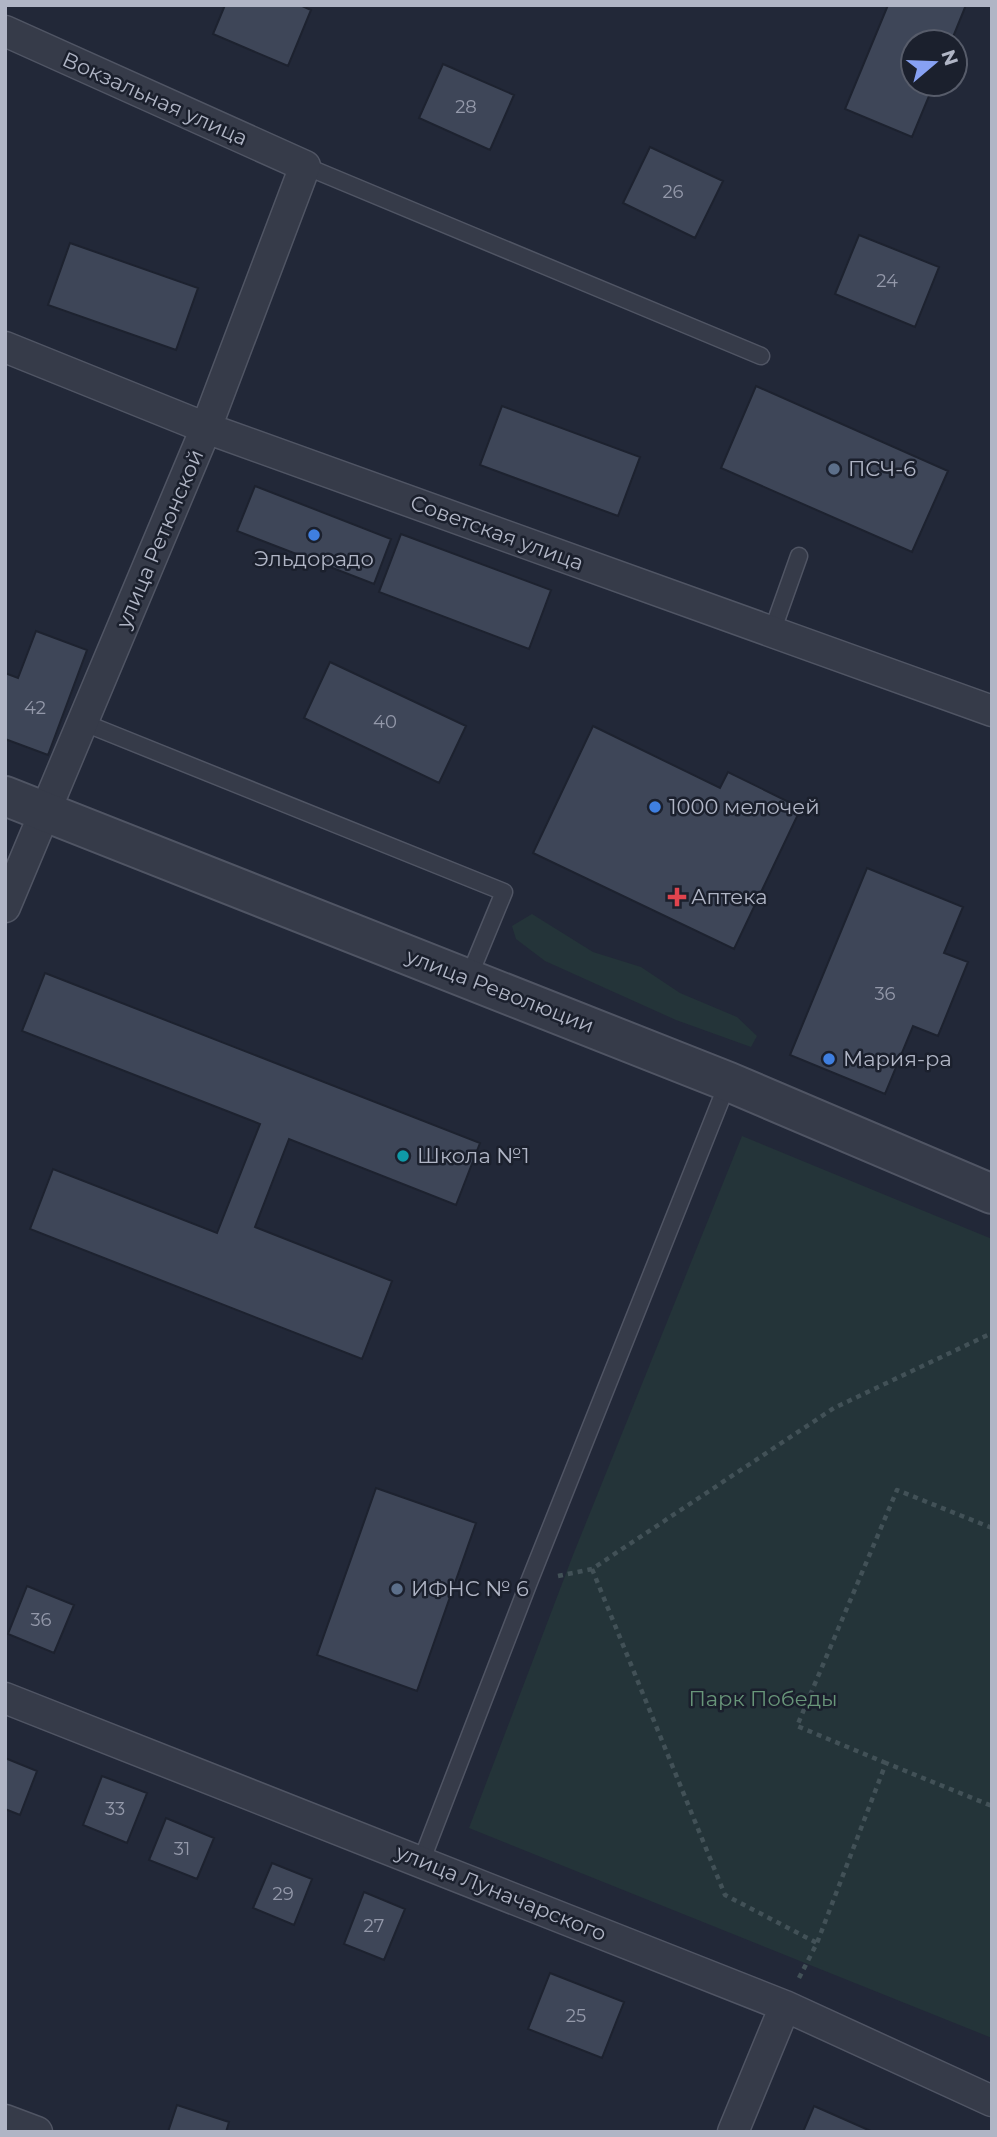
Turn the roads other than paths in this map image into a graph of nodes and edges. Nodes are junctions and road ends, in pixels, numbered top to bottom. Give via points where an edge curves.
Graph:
1 (5, 31) edge
2 (305, 166) junction
3 (5, 347) edge
4 (761, 356) dead end
5 (206, 429) junction
6 (799, 556) dead end
7 (772, 632) junction
8 (992, 711) edge
9 (82, 722) junction
10 (5, 796) edge
11 (44, 812) junction
12 (5, 907) edge
13 (468, 979) junction
14 (729, 1082) junction
15 (992, 1194) edge
16 (5, 1698) edge
17 (421, 1862) junction
18 (785, 2006) junction
19 (992, 2101) edge
20 (5, 2120) edge
21 (37, 2132) edge
22 (733, 2132) edge

1 - 2 street, Вокзальная улица
2 - 4 lane
2 - 5 street, улица Ретюнской
3 - 5 street, Советская улица
5 - 7 street, Советская улица
5 - 9 street, улица Ретюнской
6 - 7 lane
7 - 8 street, Советская улица
9 - 11 street, улица Ретюнской
9 - 13 lane via 503,892
10 - 11 street, улица Революции
11 - 12 street, улица Ретюнской
11 - 13 street, улица Революции
13 - 14 street, улица Революции
14 - 15 street, улица Революции
14 - 17 lane
16 - 17 street, улица Луначарского
17 - 18 street, улица Луначарского
18 - 19 street, улица Луначарского
18 - 22 street
20 - 21 street

